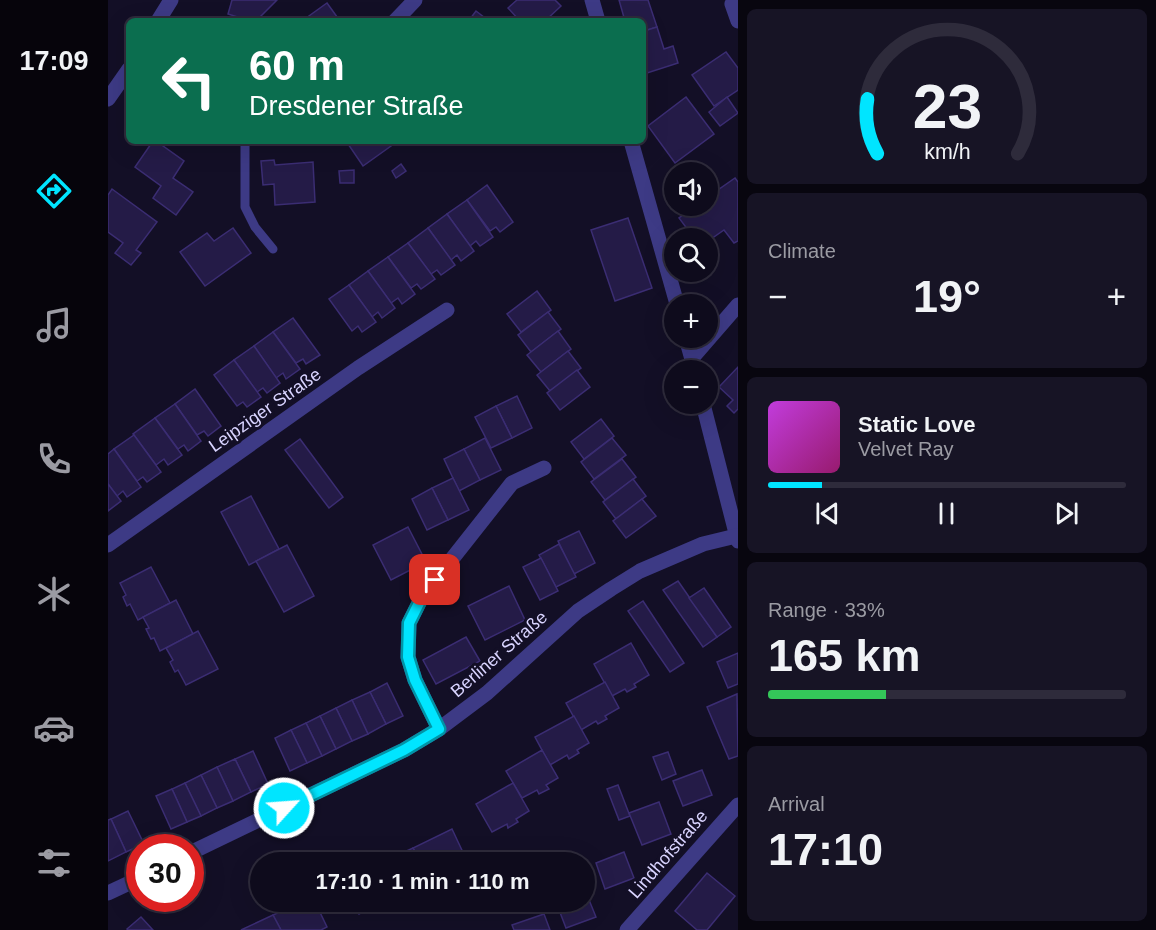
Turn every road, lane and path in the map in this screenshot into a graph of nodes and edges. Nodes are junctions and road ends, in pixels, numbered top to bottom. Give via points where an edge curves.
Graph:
1 (171, 0) edge
2 (415, 0) edge
3 (592, 0) edge
4 (737, 0) edge
5 (161, 18) edge
6 (398, 18) edge
7 (597, 18) edge
8 (738, 21) edge
9 (126, 75) edge
10 (108, 99) edge
11 (244, 144) edge
12 (632, 144) edge
13 (273, 249) dead end
14 (674, 294) edge
15 (738, 305) edge
16 (447, 310) dead end
17 (696, 360) edge
18 (706, 414) edge
19 (544, 468) dead end
20 (737, 538) edge
21 (108, 545) edge
22 (439, 729) junction
23 (738, 805) edge
24 (204, 846) edge
25 (126, 885) edge
26 (108, 893) edge
27 (627, 930) edge

1 - 5 street
2 - 6 street
3 - 7 street
4 - 8 street via 732,4
9 - 10 street
11 - 13 lane via 245,207
12 - 14 street
15 - 17 street
16 - 21 street, Leipziger Straße via 358,368
18 - 20 street
19 - 22 street via 512,483 422,597 409,623 408,657
20 - 22 street, Berliner Straße via 703,544 640,572 578,610 487,693
22 - 24 street, Berliner Straße via 404,750
23 - 27 street, Lindhofstraße
25 - 26 street

